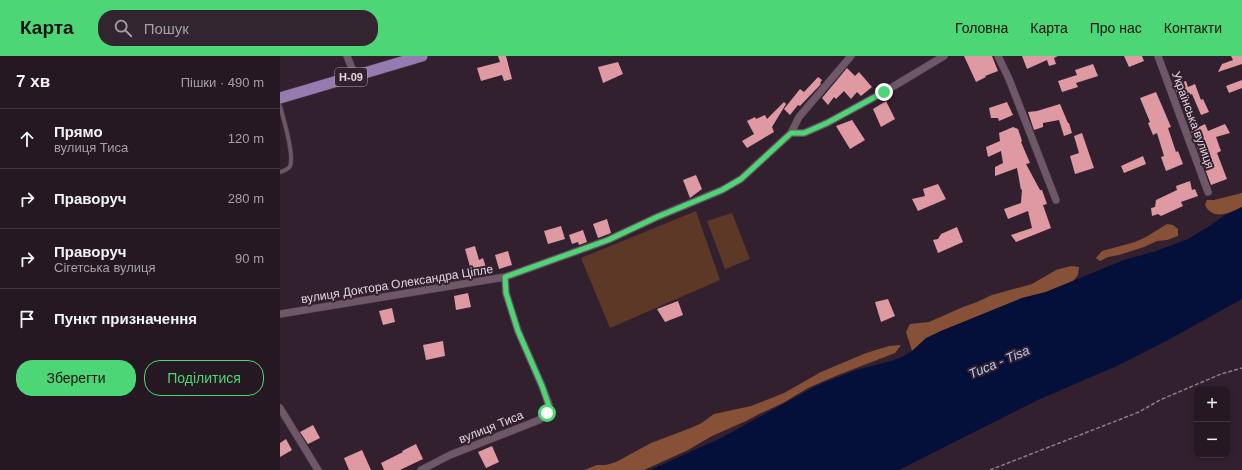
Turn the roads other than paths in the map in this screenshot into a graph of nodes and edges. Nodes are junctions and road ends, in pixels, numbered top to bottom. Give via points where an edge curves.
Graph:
1 (347, 56) edge
2 (422, 56) edge
3 (851, 56) edge
4 (944, 56) edge
5 (998, 56) edge
6 (1158, 56) edge
7 (355, 76) junction
8 (280, 98) edge
9 (280, 106) edge
10 (791, 133) junction
11 (280, 172) edge
12 (1208, 192) dead end
13 (1056, 200) dead end
14 (505, 277) junction
15 (280, 314) edge
16 (280, 408) edge
17 (318, 470) edge
18 (421, 470) edge

1 - 7 street
2 - 7 main road, Н-09
3 - 10 street, вулиця Доктора Олександра Ціпле via 799,117
4 - 10 street via 827,123 804,133
5 - 13 street
6 - 12 street, Українська вулиця
7 - 8 main road, Н-09
9 - 11 lane via 292,156 291,165 286,171
10 - 14 street, вулиця Доктора Олександра Ціпле via 741,179 722,190 608,240
14 - 15 street, вулиця Доктора Олександра Ціпле
14 - 18 street, вулиця Тиса via 506,293 518,331 549,406 547,413 539,420 450,455
16 - 17 street

